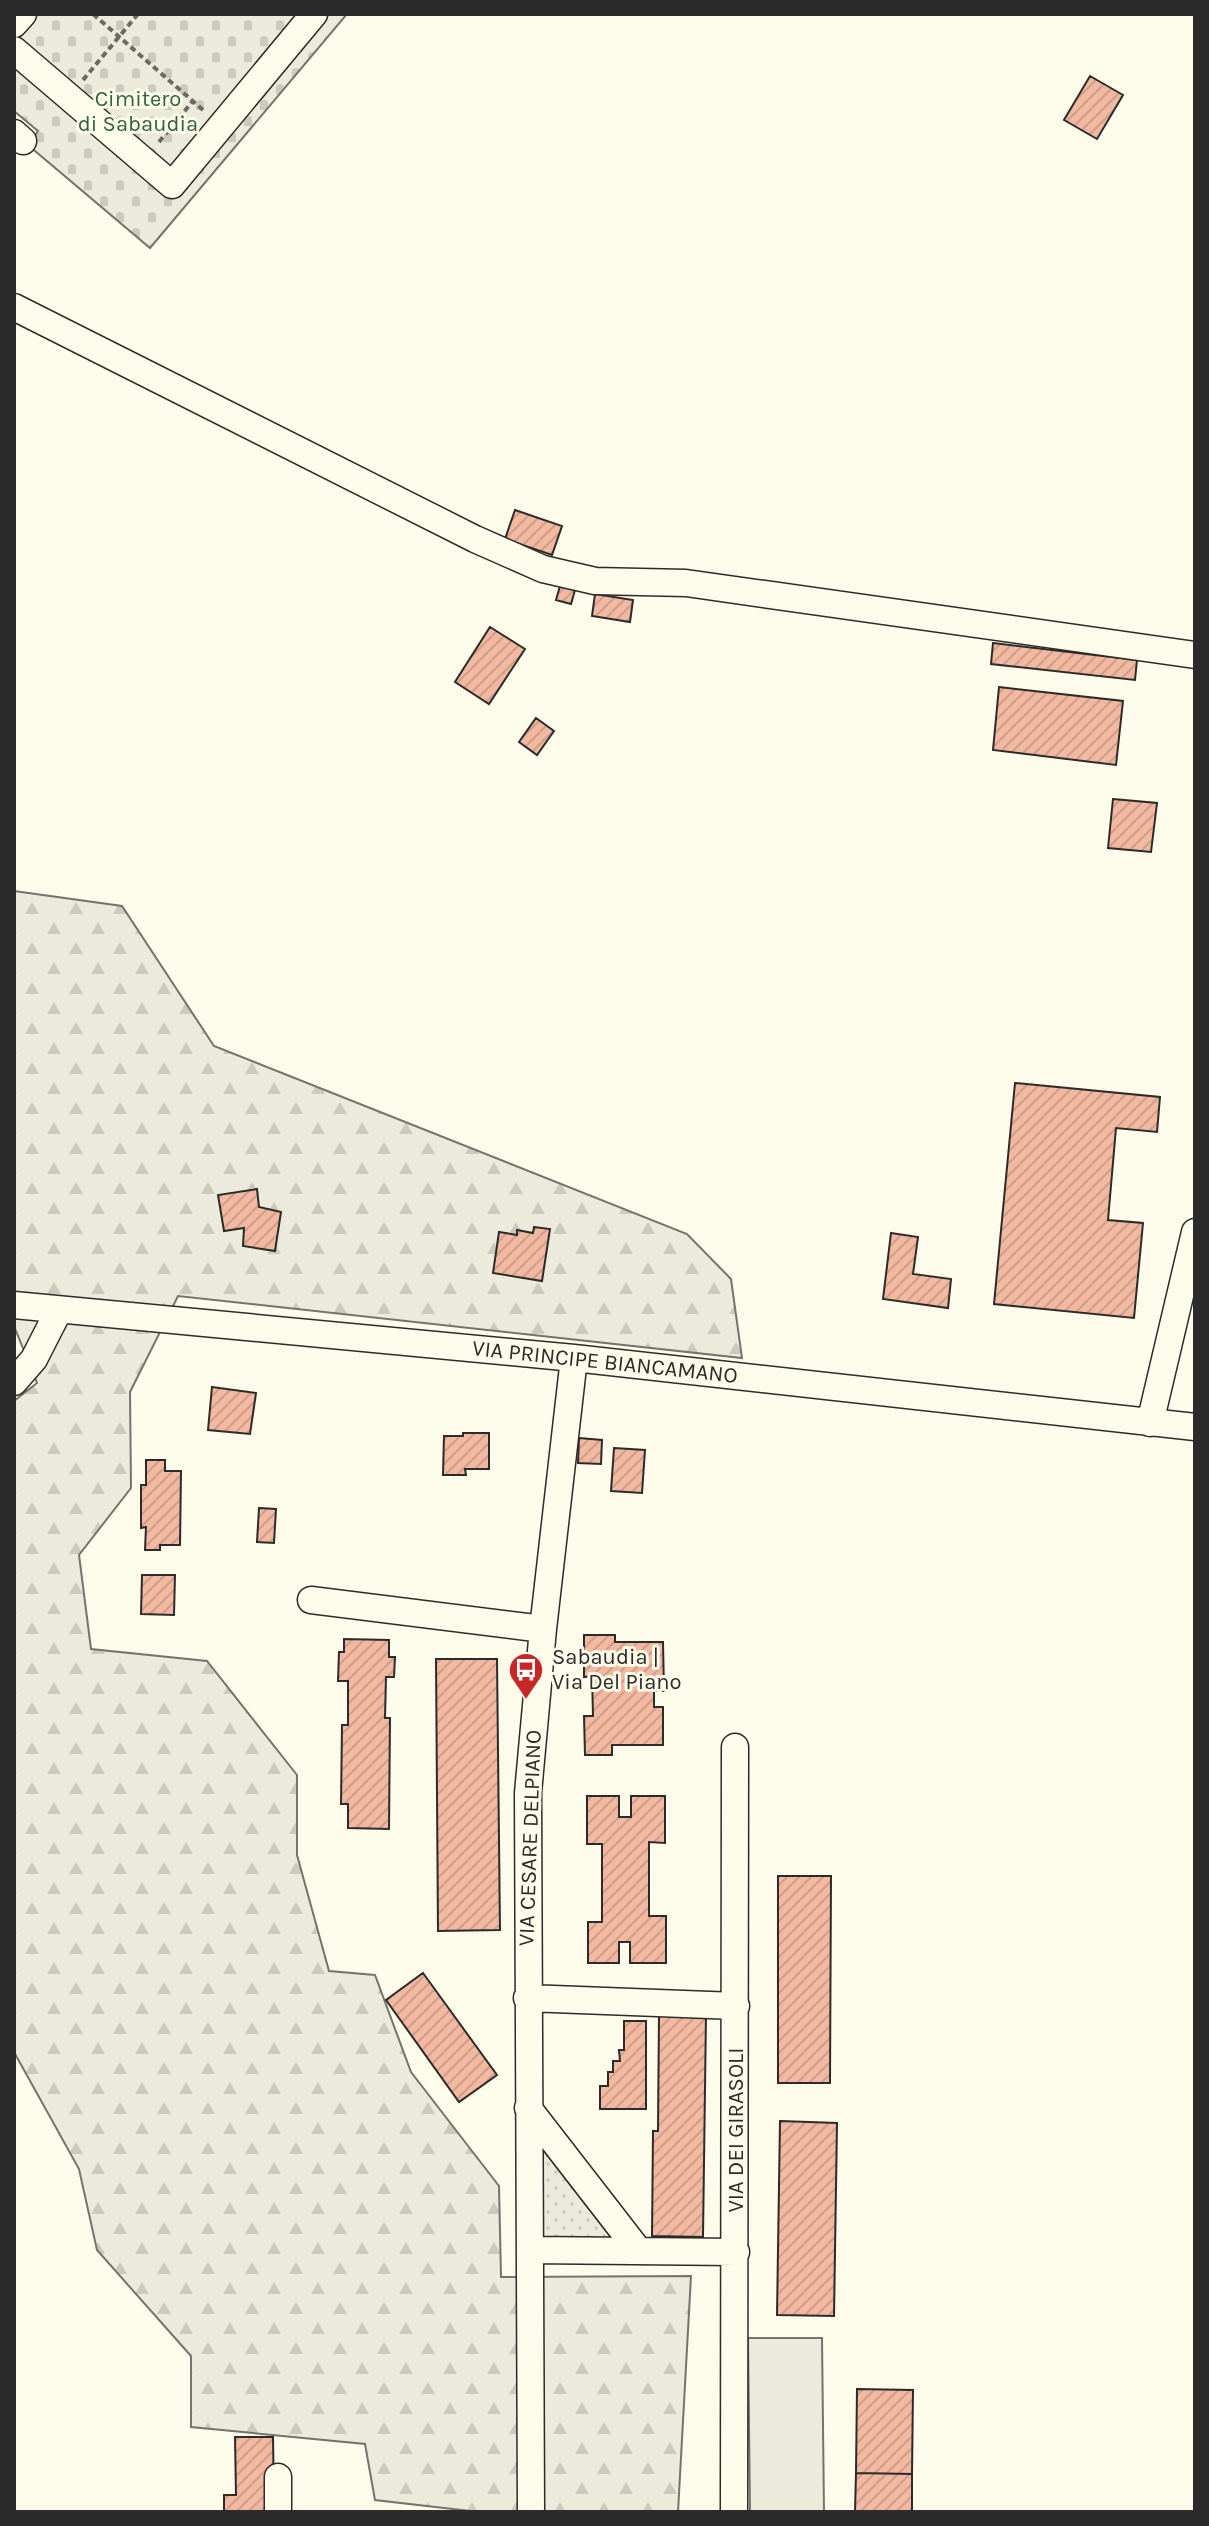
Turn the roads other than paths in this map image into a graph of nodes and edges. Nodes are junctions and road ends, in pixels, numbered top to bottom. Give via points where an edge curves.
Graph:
1 (23, 14) edge
2 (314, 14) edge
3 (14, 24) edge
4 (14, 50) edge
5 (14, 307) edge
6 (1195, 655) edge
7 (1195, 1232) edge
8 (14, 1305) edge
9 (59, 1310) junction
10 (574, 1358) junction
11 (14, 1382) edge
12 (1150, 1423) junction
13 (1195, 1427) edge
14 (311, 1600) dead end
15 (543, 1629) junction
16 (735, 1747) dead end
17 (527, 1998) junction
18 (736, 2006) junction
19 (528, 2108) junction
20 (530, 2250) junction
21 (638, 2250) junction
22 (736, 2252) junction
23 (278, 2477) dead end
24 (278, 2512) edge
25 (531, 2512) edge
26 (734, 2512) edge

1 - 3 street
2 - 4 street via 172,185
5 - 6 street via 475,539 570,576 686,583
7 - 12 street
8 - 9 street, VIA PRINCIPE BIANCAMANO
9 - 10 street, VIA PRINCIPE BIANCAMANO
9 - 11 street via 34,1359
10 - 12 street, VIA PRINCIPE BIANCAMANO
10 - 15 street, VIA CESARE DELPIANO
12 - 13 street, VIA PRINCIPE BIANCAMANO
14 - 15 street
15 - 17 street, VIA CESARE DELPIANO via 528,1793
16 - 18 street, VIA DEI GIRASOLI
17 - 18 street
17 - 19 street, VIA CESARE DELPIANO
18 - 22 street, VIA DEI GIRASOLI
19 - 20 street, VIA CESARE DELPIANO
19 - 21 street
20 - 21 street
20 - 25 street, VIA CESARE DELPIANO
21 - 22 street
22 - 26 street, VIA DEI GIRASOLI
23 - 24 street

